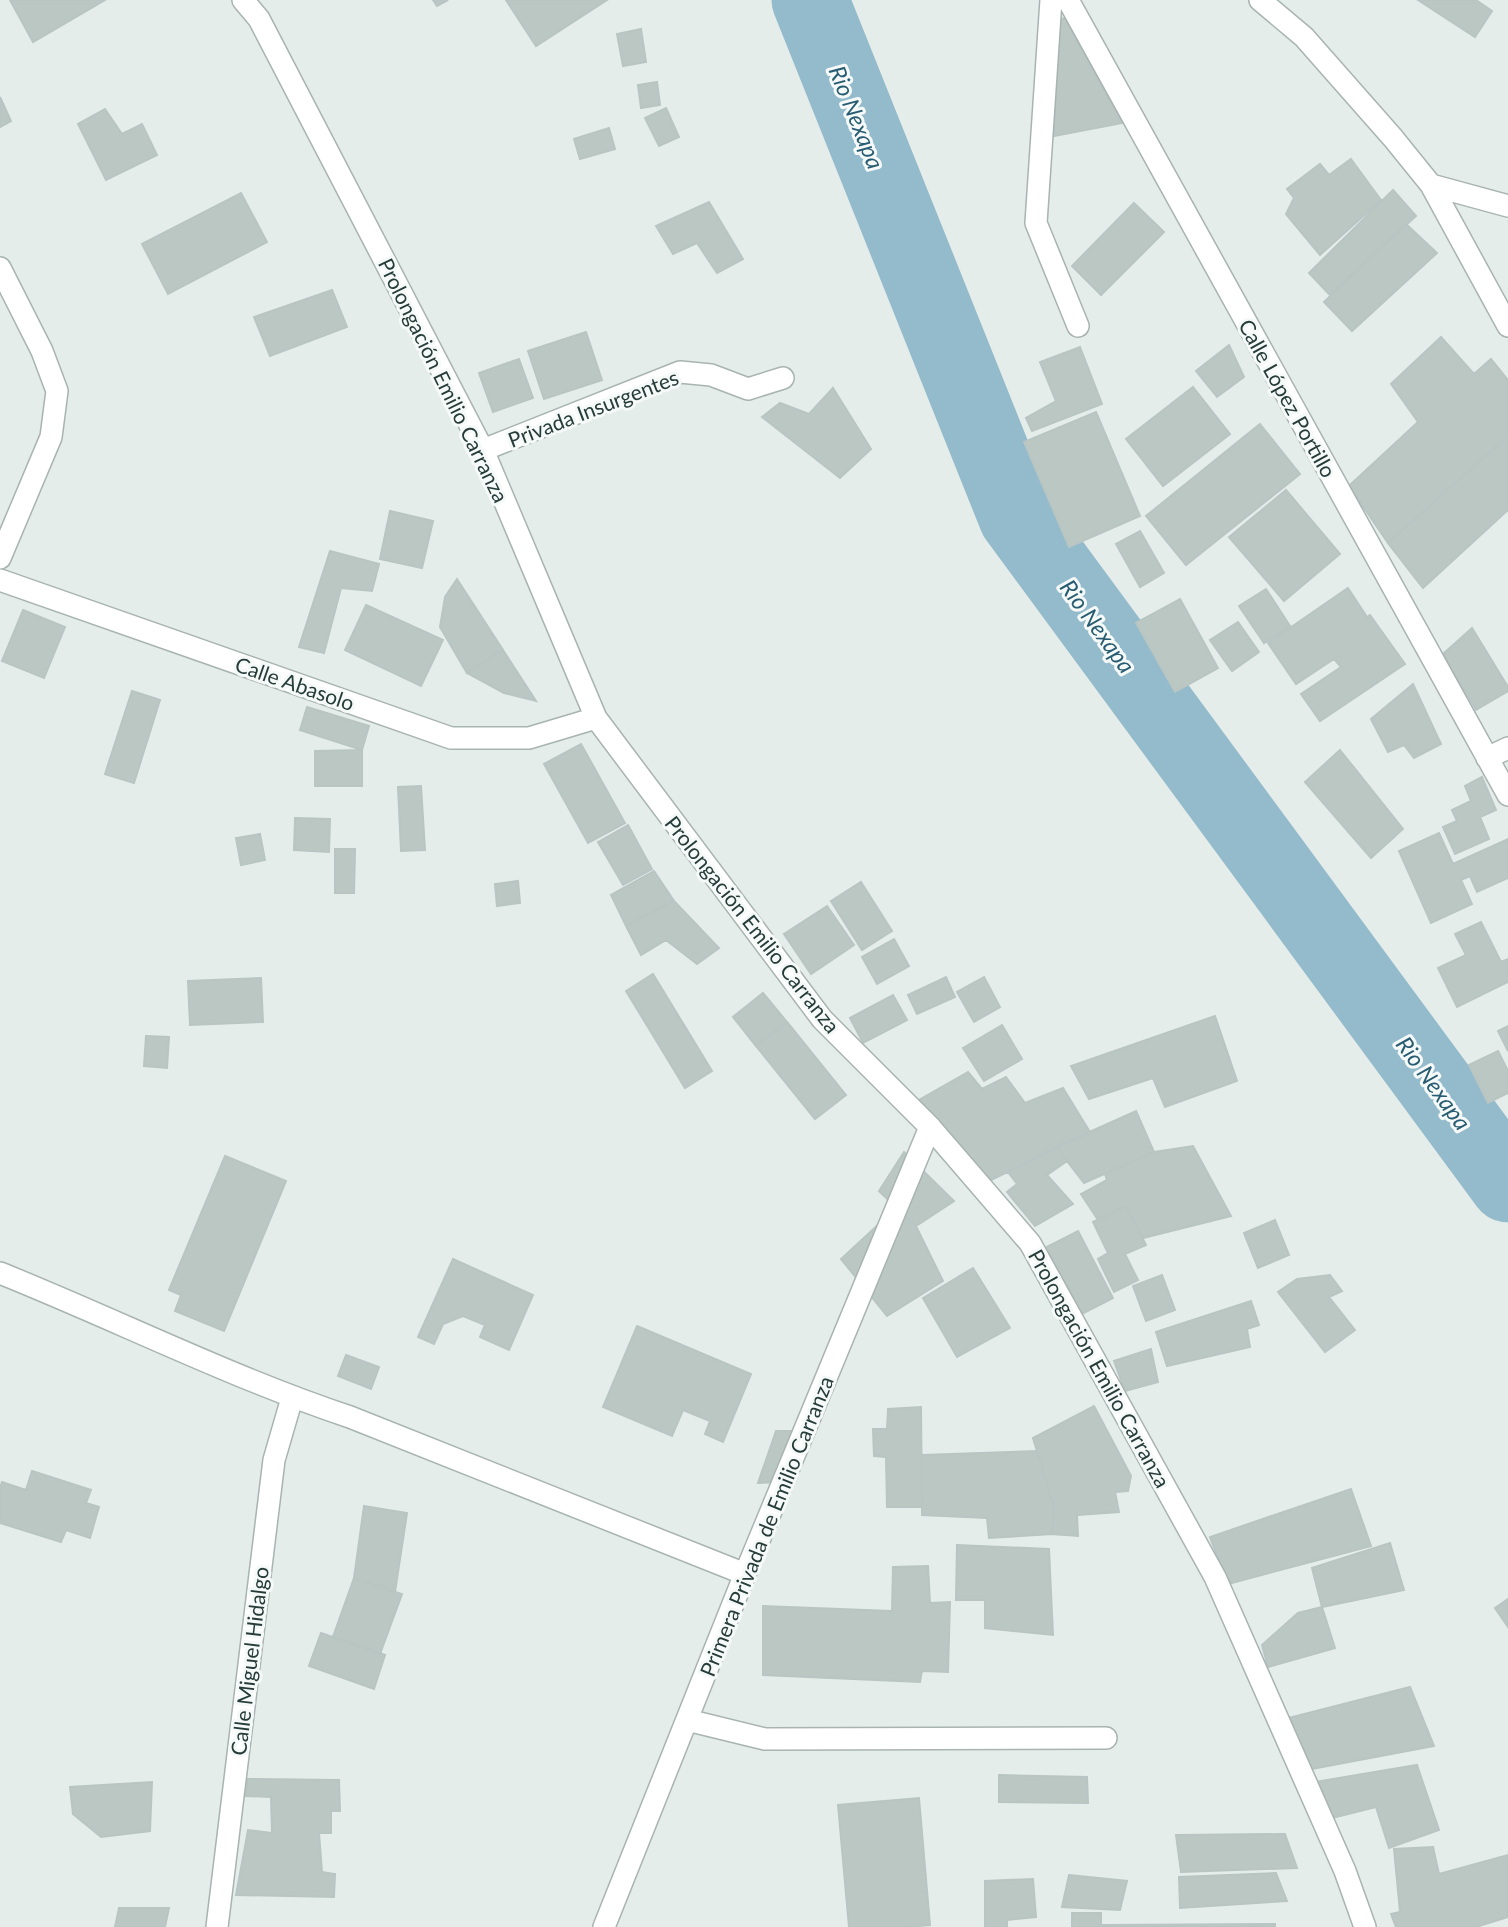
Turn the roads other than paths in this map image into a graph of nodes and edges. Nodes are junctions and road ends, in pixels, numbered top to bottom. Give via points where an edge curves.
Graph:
1 (243, 0) edge
2 (1051, 0) edge
3 (1069, 0) edge
4 (1260, 0) edge
5 (1431, 185) junction
6 (1508, 206) edge
7 (0, 268) edge
8 (1078, 326) dead end
9 (1508, 326) edge
10 (783, 378) dead end
11 (483, 450) junction
12 (0, 558) edge
13 (0, 580) edge
14 (596, 718) junction
15 (1508, 748) edge
16 (1487, 758) junction
17 (1508, 794) edge
18 (930, 1126) junction
19 (0, 1273) edge
20 (292, 1398) junction
21 (745, 1574) junction
22 (687, 1720) junction
23 (1106, 1738) dead end
24 (217, 1927) edge
25 (604, 1927) edge
26 (1364, 1927) edge

1 - 11 street, Prolongación Emilio Carranza via 259,19
2 - 8 street via 1036,223
3 - 16 street, Calle López Portillo
4 - 5 street via 1304,37
5 - 6 street
5 - 9 street
7 - 12 street via 57,391 51,437
10 - 11 street, Privada Insurgentes via 748,388 711,375 680,372
11 - 14 street, Prolongación Emilio Carranza
13 - 14 street, Calle Abasolo via 451,738 529,738
14 - 18 street, Prolongación Emilio Carranza via 822,1019
15 - 16 street
16 - 17 street, Calle López Portillo
18 - 21 street, Primera Privada de Emilio Carranza
18 - 26 street, Prolongación Emilio Carranza via 1030,1242 1215,1577 1345,1871
19 - 20 street
20 - 21 street
20 - 24 street, Calle Miguel Hidalgo via 274,1460
21 - 22 street, Primera Privada de Emilio Carranza
22 - 23 street via 765,1739
22 - 25 street, Primera Privada de Emilio Carranza

